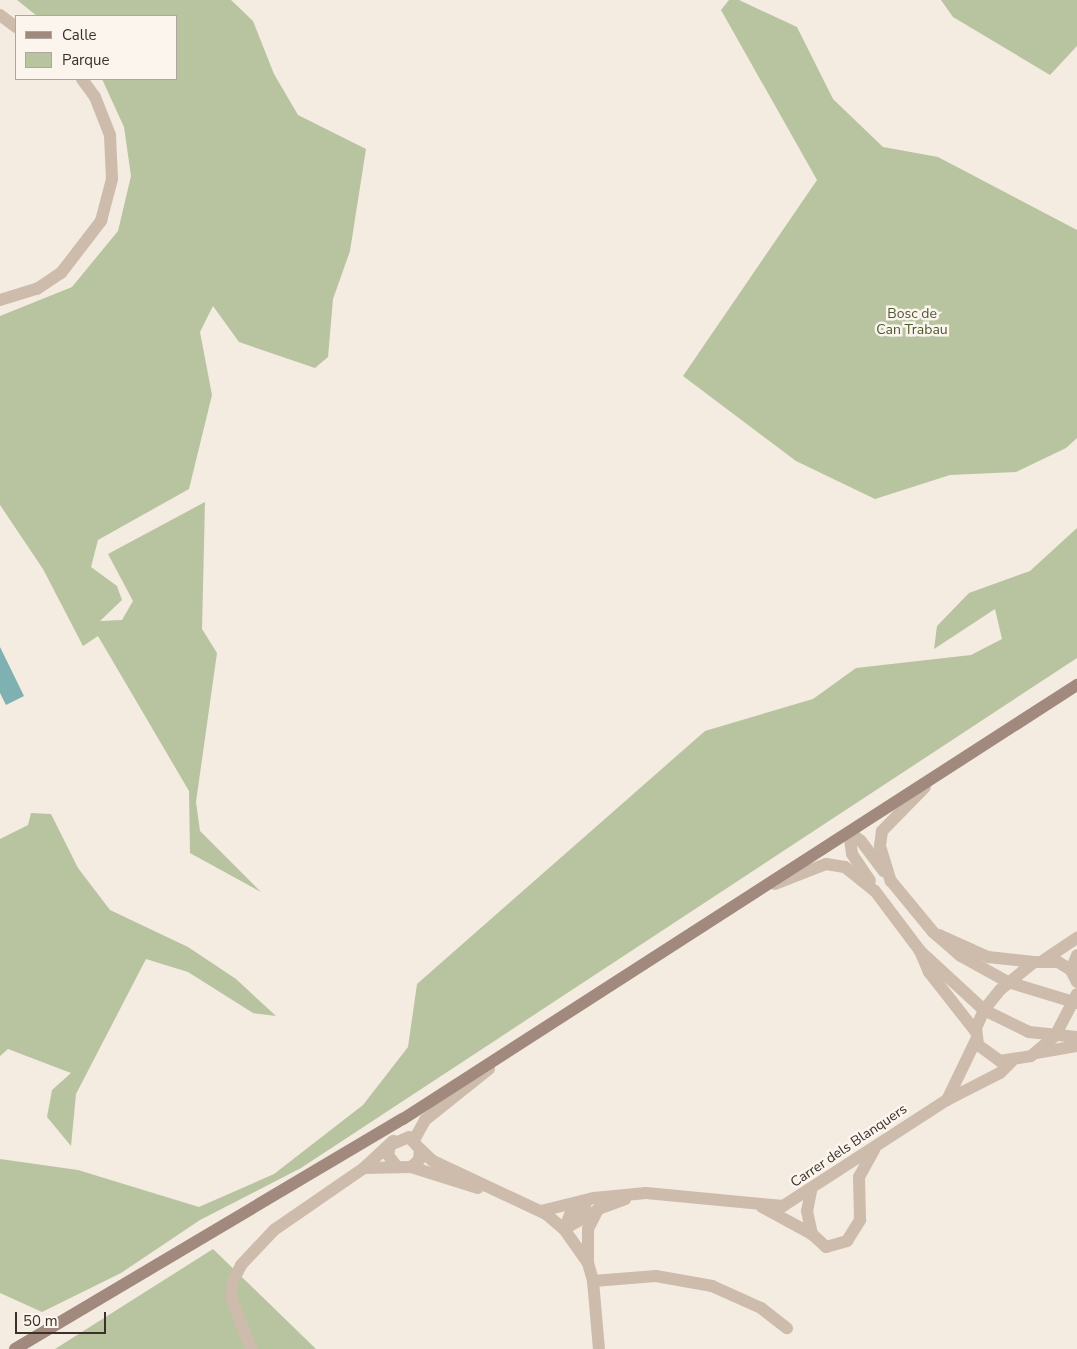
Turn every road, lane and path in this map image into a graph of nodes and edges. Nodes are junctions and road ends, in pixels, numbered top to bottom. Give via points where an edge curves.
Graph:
1 (0, 15) edge
2 (15, 25) edge
3 (83, 80) edge
4 (0, 300) edge
5 (1077, 686) edge
6 (939, 774) junction
7 (848, 832) junction
8 (892, 882) junction
9 (875, 891) junction
10 (754, 893) junction
11 (933, 932) junction
12 (1077, 938) edge
13 (920, 951) junction
14 (1077, 956) edge
15 (1039, 961) junction
16 (1075, 976) edge
17 (1008, 982) junction
18 (1076, 1000) edge
19 (984, 1010) junction
20 (976, 1036) junction
21 (1055, 1036) junction
22 (1077, 1037) edge
23 (528, 1039) junction
24 (1077, 1046) edge
25 (1036, 1053) junction
26 (1010, 1062) junction
27 (947, 1100) junction
28 (393, 1141) junction
29 (881, 1142) junction
30 (417, 1145) junction
31 (397, 1167) junction
32 (411, 1167) junction
33 (364, 1168) junction
34 (811, 1192) junction
35 (512, 1197) junction
36 (596, 1204) junction
37 (762, 1207) junction
38 (541, 1212) junction
39 (564, 1229) junction
40 (812, 1234) junction
41 (588, 1263) junction
42 (593, 1281) junction
43 (787, 1328) dead end
44 (15, 1349) edge
45 (252, 1349) edge
46 (599, 1349) edge

1 - 2 street
3 - 4 street via 96,97 110,135 112,179 101,221 61,273 37,289
5 - 6 main road
6 - 7 main road
6 - 8 street via 882,831 880,846
7 - 8 street via 861,841
7 - 9 street via 852,854
7 - 10 main road
8 - 11 street
9 - 10 street via 853,871 835,864 812,868
9 - 13 street
10 - 23 main road
11 - 15 street via 988,957
11 - 17 street via 961,956
12 - 15 street
13 - 19 street
13 - 20 street via 929,972
14 - 16 street
15 - 16 street
15 - 17 street
17 - 18 street
17 - 19 street
18 - 21 street
19 - 20 street
19 - 21 street via 1017,1028
20 - 26 street via 993,1059
20 - 27 street
21 - 22 street
21 - 25 street
23 - 30 street via 425,1120
23 - 44 main road via 261,1206
24 - 25 street
25 - 26 street
26 - 27 street, Carrer dels Blanquers via 1000,1073
27 - 29 street, Carrer dels Blanquers
28 - 30 street via 403,1137
28 - 31 street via 388,1155
28 - 33 street
29 - 34 street, Carrer dels Blanquers
29 - 40 street via 859,1177 860,1220 847,1241 826,1246
30 - 32 street via 418,1160
30 - 35 street via 433,1161
31 - 32 street
31 - 33 street
32 - 35 street
33 - 45 street via 274,1230 241,1265 232,1282 232,1300
34 - 37 street, Carrer dels Blanquers via 783,1206
34 - 40 street via 806,1211
35 - 38 street
36 - 37 street, Carrer dels Blanquers via 646,1193
36 - 38 street, Carrer dels Blanquers
36 - 39 street, Carrer dels Blanquers via 570,1215
36 - 41 street via 588,1228
37 - 40 street
38 - 39 street
39 - 41 street
41 - 42 street
42 - 43 street via 656,1276 712,1286 761,1308
42 - 46 street

